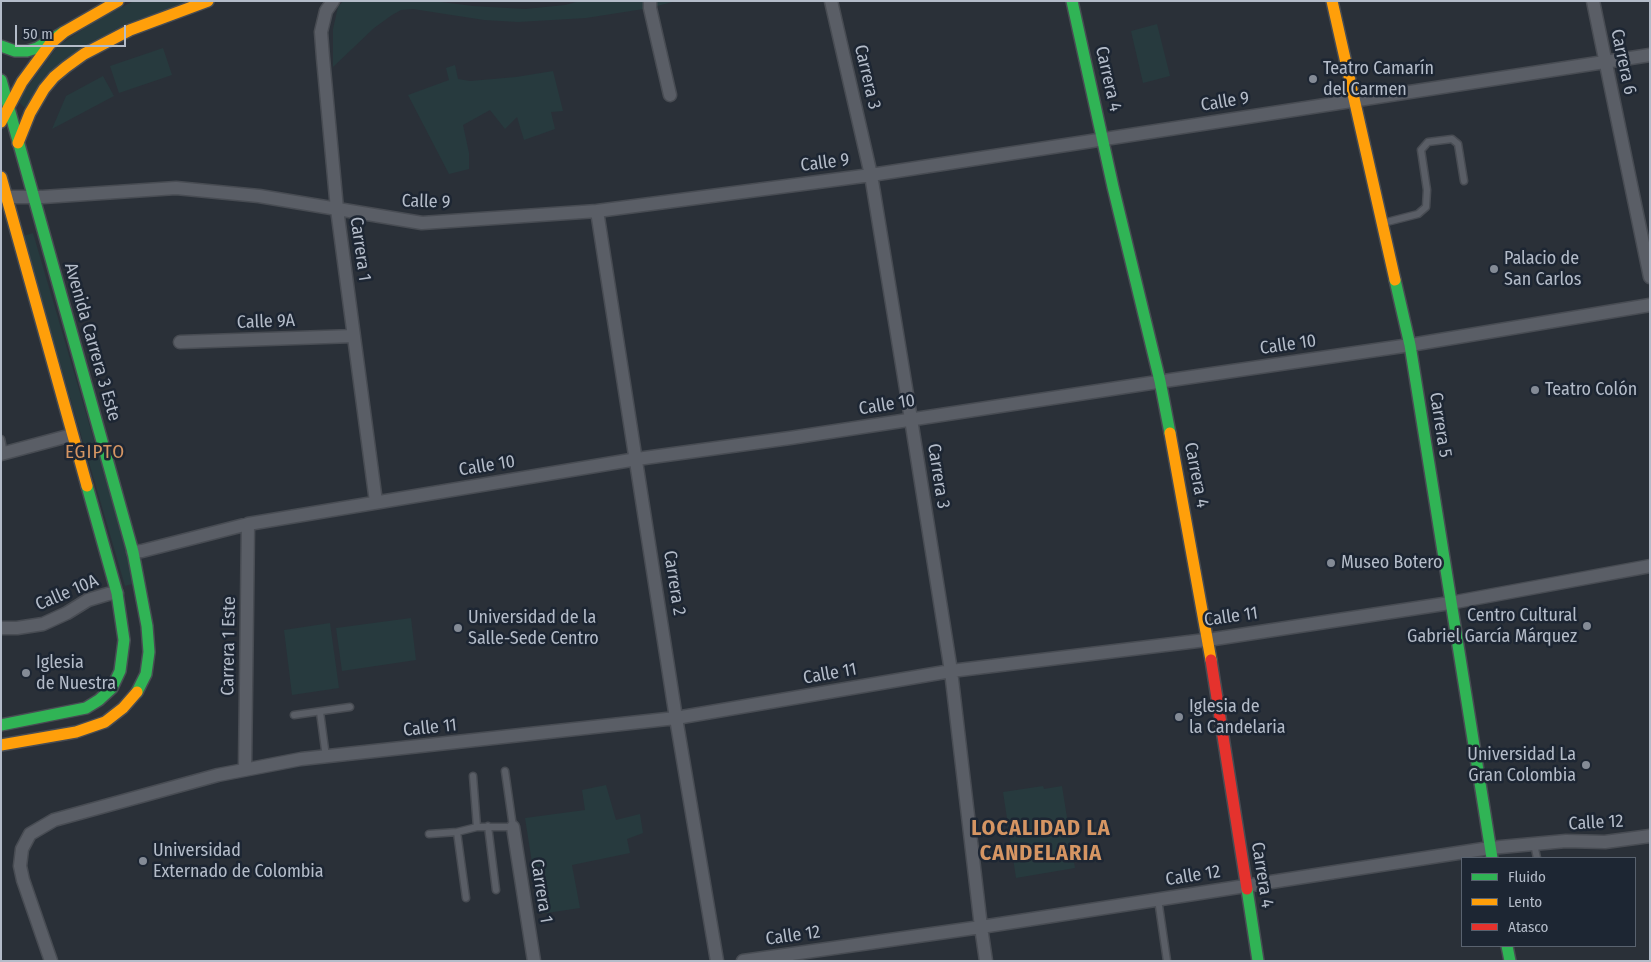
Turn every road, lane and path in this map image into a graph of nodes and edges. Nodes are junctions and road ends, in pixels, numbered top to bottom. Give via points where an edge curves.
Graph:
1 (118, 1) edge
2 (208, 1) edge
3 (333, 1) edge
4 (831, 1) edge
5 (1072, 1) edge
6 (1332, 1) edge
7 (1593, 1) edge
8 (648, 3) edge
9 (64, 32) junction
10 (1, 46) edge
11 (1650, 55) edge
12 (1606, 62) junction
13 (1, 80) edge
14 (670, 95) dead end
15 (1354, 100) junction
16 (8, 107) junction
17 (1, 122) edge
18 (1104, 139) junction
19 (18, 143) junction
20 (871, 175) junction
21 (1, 177) edge
22 (1464, 181) dead end
23 (4, 197) edge
24 (33, 197) junction
25 (337, 209) junction
26 (597, 211) junction
27 (1382, 224) junction
28 (1650, 277) edge
29 (1650, 305) edge
30 (354, 336) junction
31 (180, 342) dead end
32 (1410, 345) junction
33 (1160, 381) junction
34 (911, 419) junction
35 (72, 435) junction
36 (1, 439) edge
37 (3, 454) edge
38 (637, 458) junction
39 (376, 502) junction
40 (248, 524) junction
41 (133, 552) junction
42 (1650, 566) edge
43 (117, 593) junction
44 (1450, 603) junction
45 (3, 626) edge
46 (1208, 639) junction
47 (951, 671) junction
48 (350, 707) dead end
49 (320, 712) junction
50 (294, 716) dead end
51 (676, 718) junction
52 (1, 725) edge
53 (1, 745) edge
54 (326, 757) junction
55 (245, 769) junction
56 (505, 770) dead end
57 (473, 776) dead end
58 (488, 826) junction
59 (477, 827) junction
60 (513, 827) junction
61 (457, 832) junction
62 (429, 834) dead end
63 (1650, 836) edge
64 (1534, 844) junction
65 (1491, 853) edge
66 (1536, 857) edge
67 (1246, 885) junction
68 (496, 890) dead end
69 (466, 898) dead end
70 (1158, 899) junction
71 (981, 927) junction
72 (1508, 947) edge
73 (51, 961) edge
74 (534, 961) edge
75 (717, 961) edge
76 (743, 961) edge
77 (986, 961) edge
78 (1167, 961) edge
79 (1258, 961) edge
80 (1510, 961) edge

1 - 9 street
2 - 19 street via 130,30 66,67 44,89
3 - 25 street, Carrera 1 via 326,11 321,32
4 - 20 street, Carrera 3
5 - 18 street, Carrera 4
6 - 15 street, Carrera 5
7 - 12 street, Carrera 6
8 - 14 street
9 - 10 street via 38,48 26,51
9 - 16 street via 25,76
11 - 12 street, Calle 9
12 - 15 street, Calle 9
12 - 28 street, Carrera 6
13 - 16 street, Avenida Carrera 3 Este
15 - 18 street, Calle 9
15 - 27 street, Carrera 5
16 - 17 street
16 - 19 street, Avenida Carrera 3 Este
18 - 20 street, Calle 9
18 - 33 street, Carrera 4
19 - 24 street, Avenida Carrera 3 Este
20 - 26 street, Calle 9
20 - 34 street, Carrera 3
21 - 23 street
22 - 27 lane via 1458,144 1452,139 1428,142 1421,150 1426,207 1418,214
23 - 24 street, Calle 9
23 - 35 street
24 - 25 street, Calle 9 via 176,188 259,196
24 - 41 street, Avenida Carrera 3 Este
25 - 26 street, Calle 9 via 422,223
25 - 30 street, Carrera 1
26 - 38 street, Carrera 2
27 - 32 street, Carrera 5
29 - 32 street, Calle 10
30 - 31 street, Calle 9A
30 - 39 street, Carrera 1
32 - 33 street, Calle 10
32 - 44 street, Carrera 5
33 - 34 street, Calle 10
33 - 46 street, Carrera 4
34 - 38 street, Calle 10
34 - 47 street, Carrera 3
35 - 37 street
35 - 43 street
36 - 37 lane
38 - 39 street, Calle 10
38 - 51 street, Carrera 2
39 - 40 street, Calle 10
40 - 41 street, Calle 10
40 - 55 street, Carrera 1 Este
41 - 53 street, Avenida Carrera 3 Este via 149,652 146,674 132,699 115,715 95,726
42 - 44 street, Calle 11
43 - 45 street, Calle 10A via 88,600 43,624
43 - 52 street via 124,653 112,688 86,708
44 - 46 street, Calle 11
44 - 65 street, Carrera 5
46 - 47 street, Calle 11
46 - 67 street, Carrera 4
47 - 51 street, Calle 11
47 - 71 street, Carrera 3
48 - 49 lane
49 - 50 lane
49 - 54 lane
51 - 54 street, Calle 11
51 - 75 street, Carrera 2
54 - 55 street, Calle 11
55 - 73 street, Calle 11 via 154,791 54,820 36,829 26,840 20,856 21,873
56 - 60 lane
57 - 59 lane
58 - 59 lane
58 - 60 lane
58 - 68 lane
59 - 61 lane
60 - 74 street, Carrera 1
61 - 62 lane
61 - 69 lane
63 - 64 street, Calle 12 via 1605,842
64 - 65 street, Calle 12
64 - 66 lane
65 - 67 street, Calle 12
67 - 70 street, Calle 12
67 - 79 street, Carrera 4
70 - 71 street, Calle 12
70 - 78 lane
71 - 76 street, Calle 12
71 - 77 street, Carrera 3
72 - 80 street

